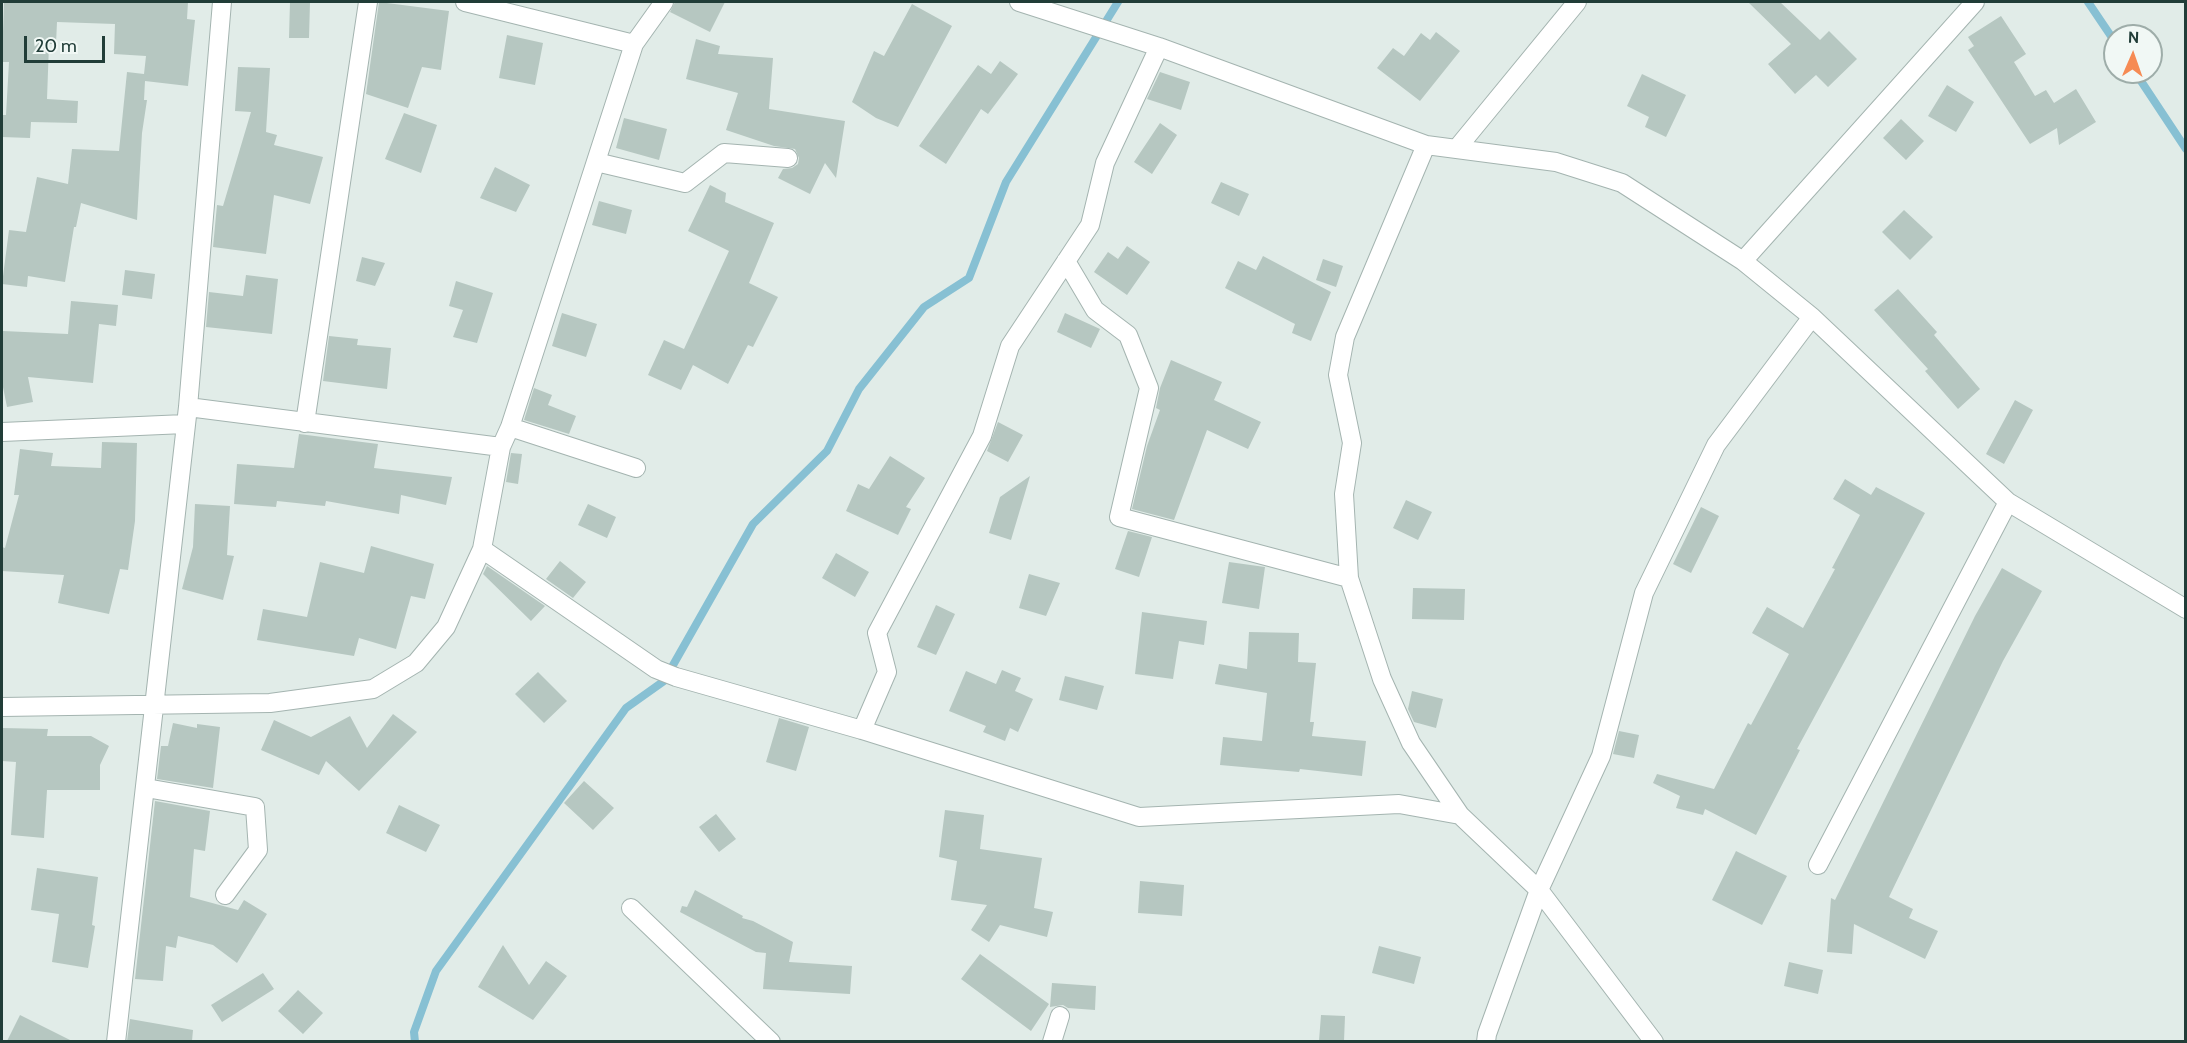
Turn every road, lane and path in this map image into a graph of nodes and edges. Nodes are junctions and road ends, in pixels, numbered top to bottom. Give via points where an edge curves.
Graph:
1 (222, 2) edge
2 (369, 2) edge
3 (465, 2) edge
4 (663, 2) edge
5 (1019, 2) edge
6 (1577, 2) edge
7 (1975, 2) edge
8 (634, 44) junction
9 (1159, 47) junction
10 (1426, 144) junction
11 (1458, 147) junction
12 (788, 158) dead end
13 (596, 162) junction
14 (1066, 261) junction
15 (1743, 261) junction
16 (1812, 317) junction
17 (186, 415) junction
18 (305, 423) junction
19 (510, 427) junction
20 (2, 432) edge
21 (501, 447) junction
22 (636, 468) dead end
23 (2008, 502) junction
24 (482, 549) junction
25 (1349, 578) junction
26 (2186, 609) edge
27 (155, 706) junction
28 (2, 707) edge
29 (862, 730) junction
30 (146, 789) junction
31 (1460, 815) junction
32 (1818, 865) dead end
33 (1539, 890) junction
34 (225, 896) dead end
35 (631, 908) dead end
36 (1060, 1016) dead end
37 (116, 1041) edge
38 (771, 1041) edge
39 (1052, 1041) edge
40 (1486, 1041) edge
41 (1654, 1041) edge

1 - 17 street
2 - 18 street
3 - 8 street
4 - 8 street
5 - 9 street
6 - 11 street
7 - 15 street
8 - 13 street
9 - 10 street
9 - 14 street via 1105,163 1090,225
10 - 11 street
10 - 25 street via 1346,337 1338,375 1352,443 1344,495
11 - 15 street via 1556,162 1622,183
12 - 13 street via 724,153 685,183
13 - 19 street
14 - 25 street via 1095,310 1128,335 1149,388 1119,517
14 - 29 street via 1010,346 982,436 877,633 887,672
15 - 16 street
16 - 23 street
16 - 33 street via 1716,445 1644,593 1601,756
17 - 18 street
17 - 20 street
17 - 27 street
18 - 21 street
19 - 21 street
19 - 22 street
21 - 24 street
23 - 26 street
23 - 32 street
24 - 27 street via 446,627 416,663 373,689 270,703
24 - 29 street via 656,669
25 - 31 street via 1382,679 1411,743
27 - 28 street
27 - 30 street
29 - 31 street via 1139,817 1399,804
30 - 34 street via 255,807 258,850
30 - 37 street
31 - 33 street
33 - 40 street
33 - 41 street
35 - 38 street
36 - 39 street

